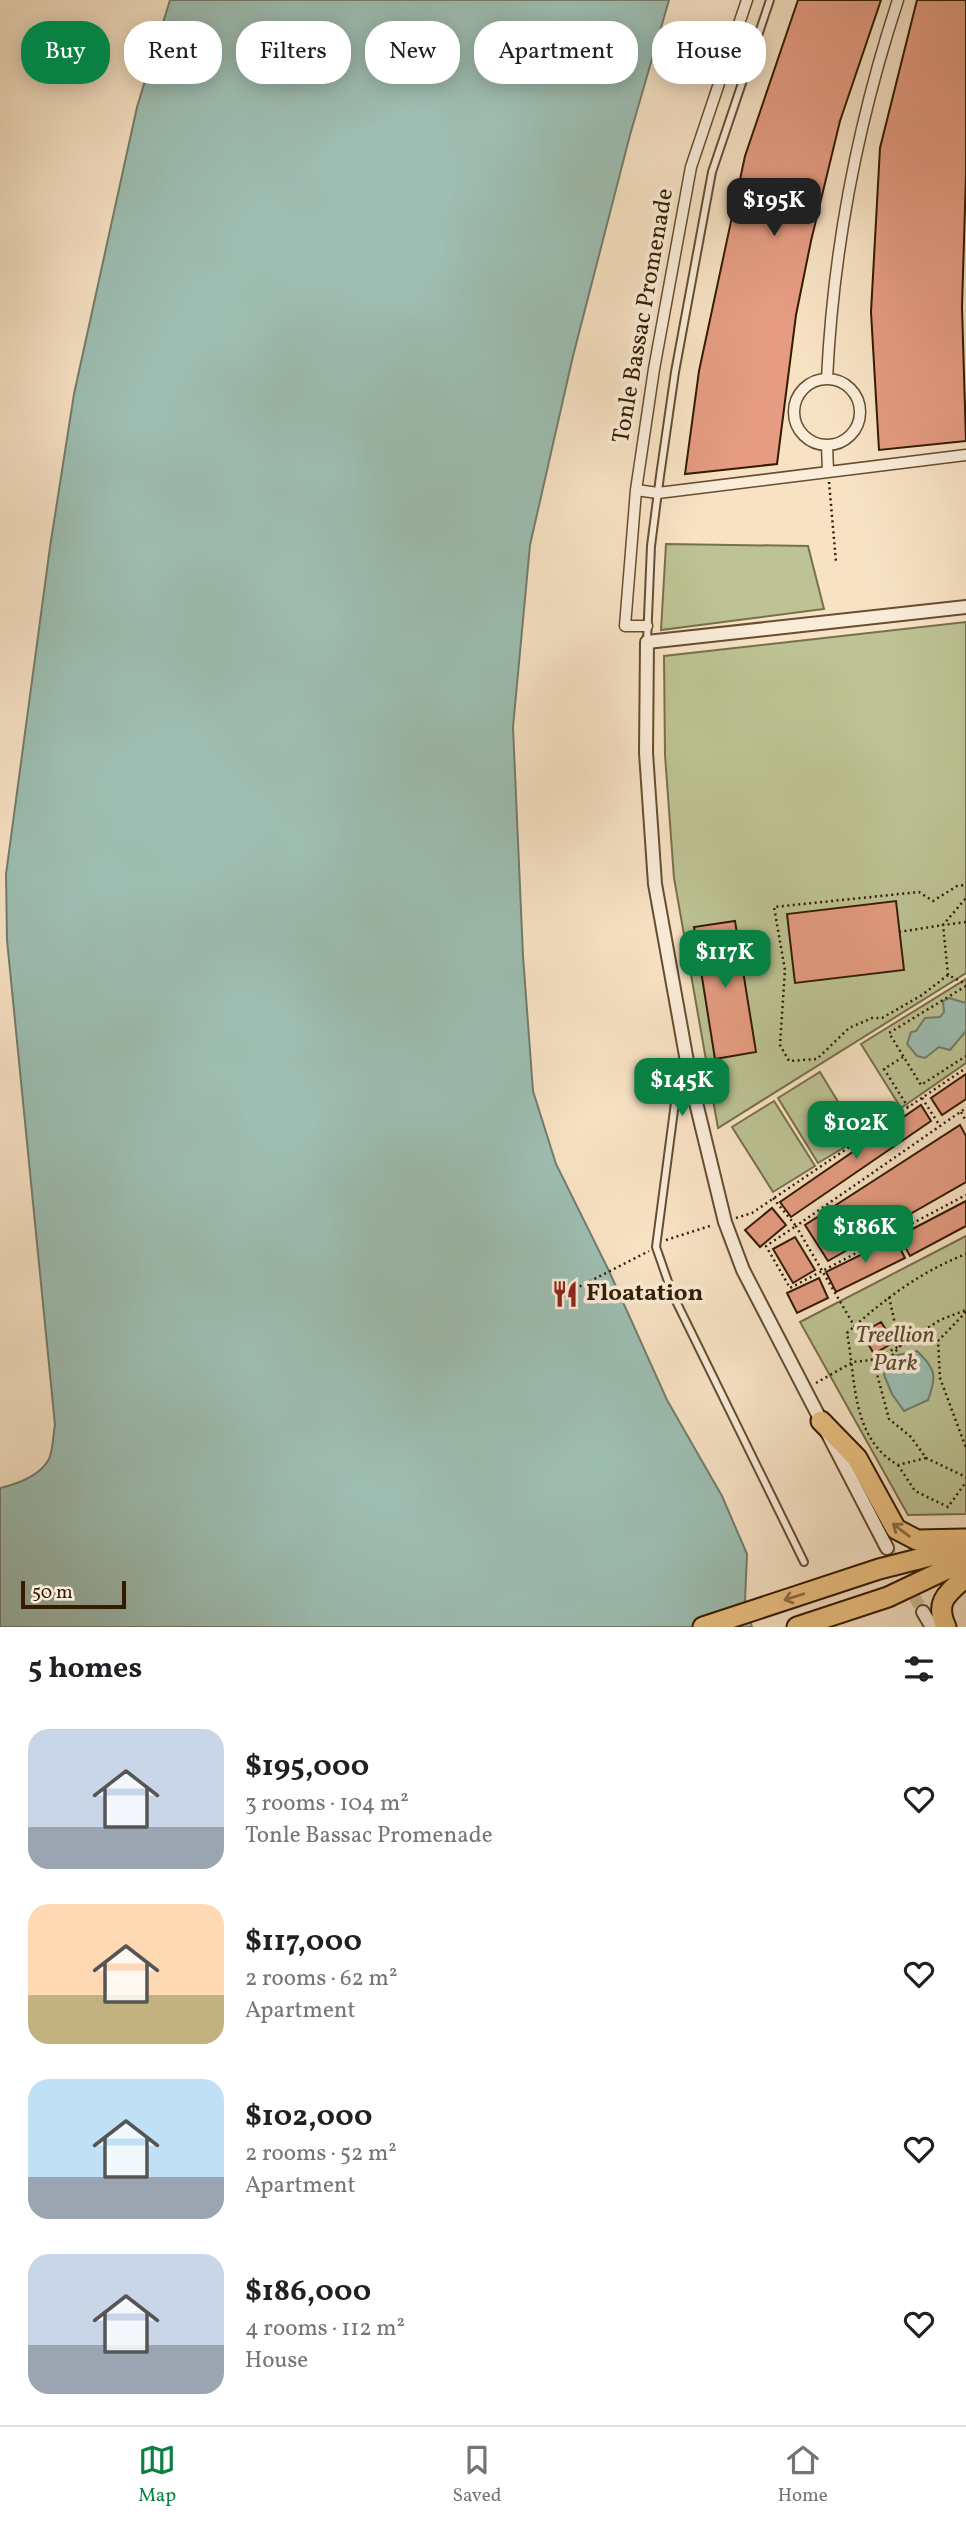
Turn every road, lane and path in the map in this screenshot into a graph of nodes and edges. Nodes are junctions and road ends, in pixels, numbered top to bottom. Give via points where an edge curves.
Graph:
1 (747, 0) edge
2 (770, 0) edge
3 (898, 0) edge
4 (827, 379) junction
5 (827, 445) junction
6 (966, 455) edge
7 (828, 471) junction
8 (830, 486) dead end
9 (636, 490) junction
10 (658, 493) junction
11 (836, 562) dead end
12 (966, 607) edge
13 (647, 625) junction
14 (647, 642) junction
15 (966, 885) edge
16 (966, 898) edge
17 (966, 922) edge
18 (943, 925) junction
19 (899, 932) dead end
20 (948, 975) junction
21 (966, 985) edge
22 (966, 1056) edge
23 (904, 1057) junction
24 (966, 1068) edge
25 (690, 1078) junction
26 (922, 1098) junction
27 (908, 1107) junction
28 (966, 1108) edge
29 (961, 1112) junction
30 (966, 1121) edge
31 (940, 1125) junction
32 (966, 1195) edge
33 (773, 1198) junction
34 (725, 1222) junction
35 (796, 1226) junction
36 (656, 1247) junction
37 (966, 1254) edge
38 (822, 1271) junction
39 (565, 1294) dead end
40 (889, 1296) junction
41 (966, 1311) edge
42 (855, 1326) junction
43 (900, 1346) junction
44 (853, 1362) junction
45 (804, 1390) junction
46 (821, 1421) junction
47 (966, 1448) edge
48 (926, 1458) junction
49 (898, 1465) junction
50 (966, 1479) edge
51 (966, 1539) edge
52 (966, 1547) edge
53 (887, 1548) tunnel mouth
54 (966, 1560) edge
55 (804, 1562) dead end
56 (966, 1577) edge
57 (923, 1612) tunnel mouth
58 (703, 1627) edge
59 (797, 1627) edge
60 (932, 1627) edge
61 (946, 1627) edge

1 - 9 street, Tonle Bassac Promenade via 691,167
2 - 10 lane via 712,172
3 - 4 street via 856,149 830,314
4 - 5 street via 849,387 860,411 849,436
4 - 5 street via 807,386 794,411 805,437
5 - 7 street
6 - 7 street
7 - 10 street
8 - 11 path
9 - 10 street
9 - 13 street, Tonle Bassac Promenade via 625,626
10 - 13 lane
12 - 14 street
13 - 14 lane
14 - 25 street via 646,753 655,884
15 - 20 path via 933,901 919,892 774,908 785,970 780,1045 789,1061 817,1059 849,1028 882,1018
16 - 18 path
17 - 18 path
18 - 19 path
18 - 20 path
20 - 21 path
21 - 23 path via 889,1033
22 - 23 path via 921,1086
23 - 27 path via 884,1069
24 - 26 path
25 - 34 street
25 - 36 lane via 678,1080
26 - 27 path
26 - 31 path
27 - 33 path
28 - 29 path
29 - 30 path
29 - 31 path
31 - 35 path
32 - 38 path
33 - 34 path via 752,1213
33 - 35 path
34 - 36 path via 671,1237
34 - 45 street via 743,1270
35 - 38 path
35 - 38 path via 766,1246 790,1288
36 - 39 path
36 - 55 lane via 672,1293
37 - 40 path
38 - 42 path
40 - 42 path
40 - 43 path
41 - 43 path
41 - 47 path via 939,1341 940,1378
42 - 44 path via 847,1334
43 - 44 path via 871,1360
43 - 48 path via 877,1374 889,1419 911,1437
44 - 45 path
44 - 49 path via 852,1378 864,1424 882,1455
45 - 46 street
51 -> 46 main road via 917,1540 896,1529 857,1458
46 - 53 street
48 - 49 path
48 - 50 path
49 - 50 path via 915,1491 948,1507
52 -> 58 main road
54 - 59 main road via 926,1581
56 - 61 main road via 943,1602 940,1611
57 - 60 street

